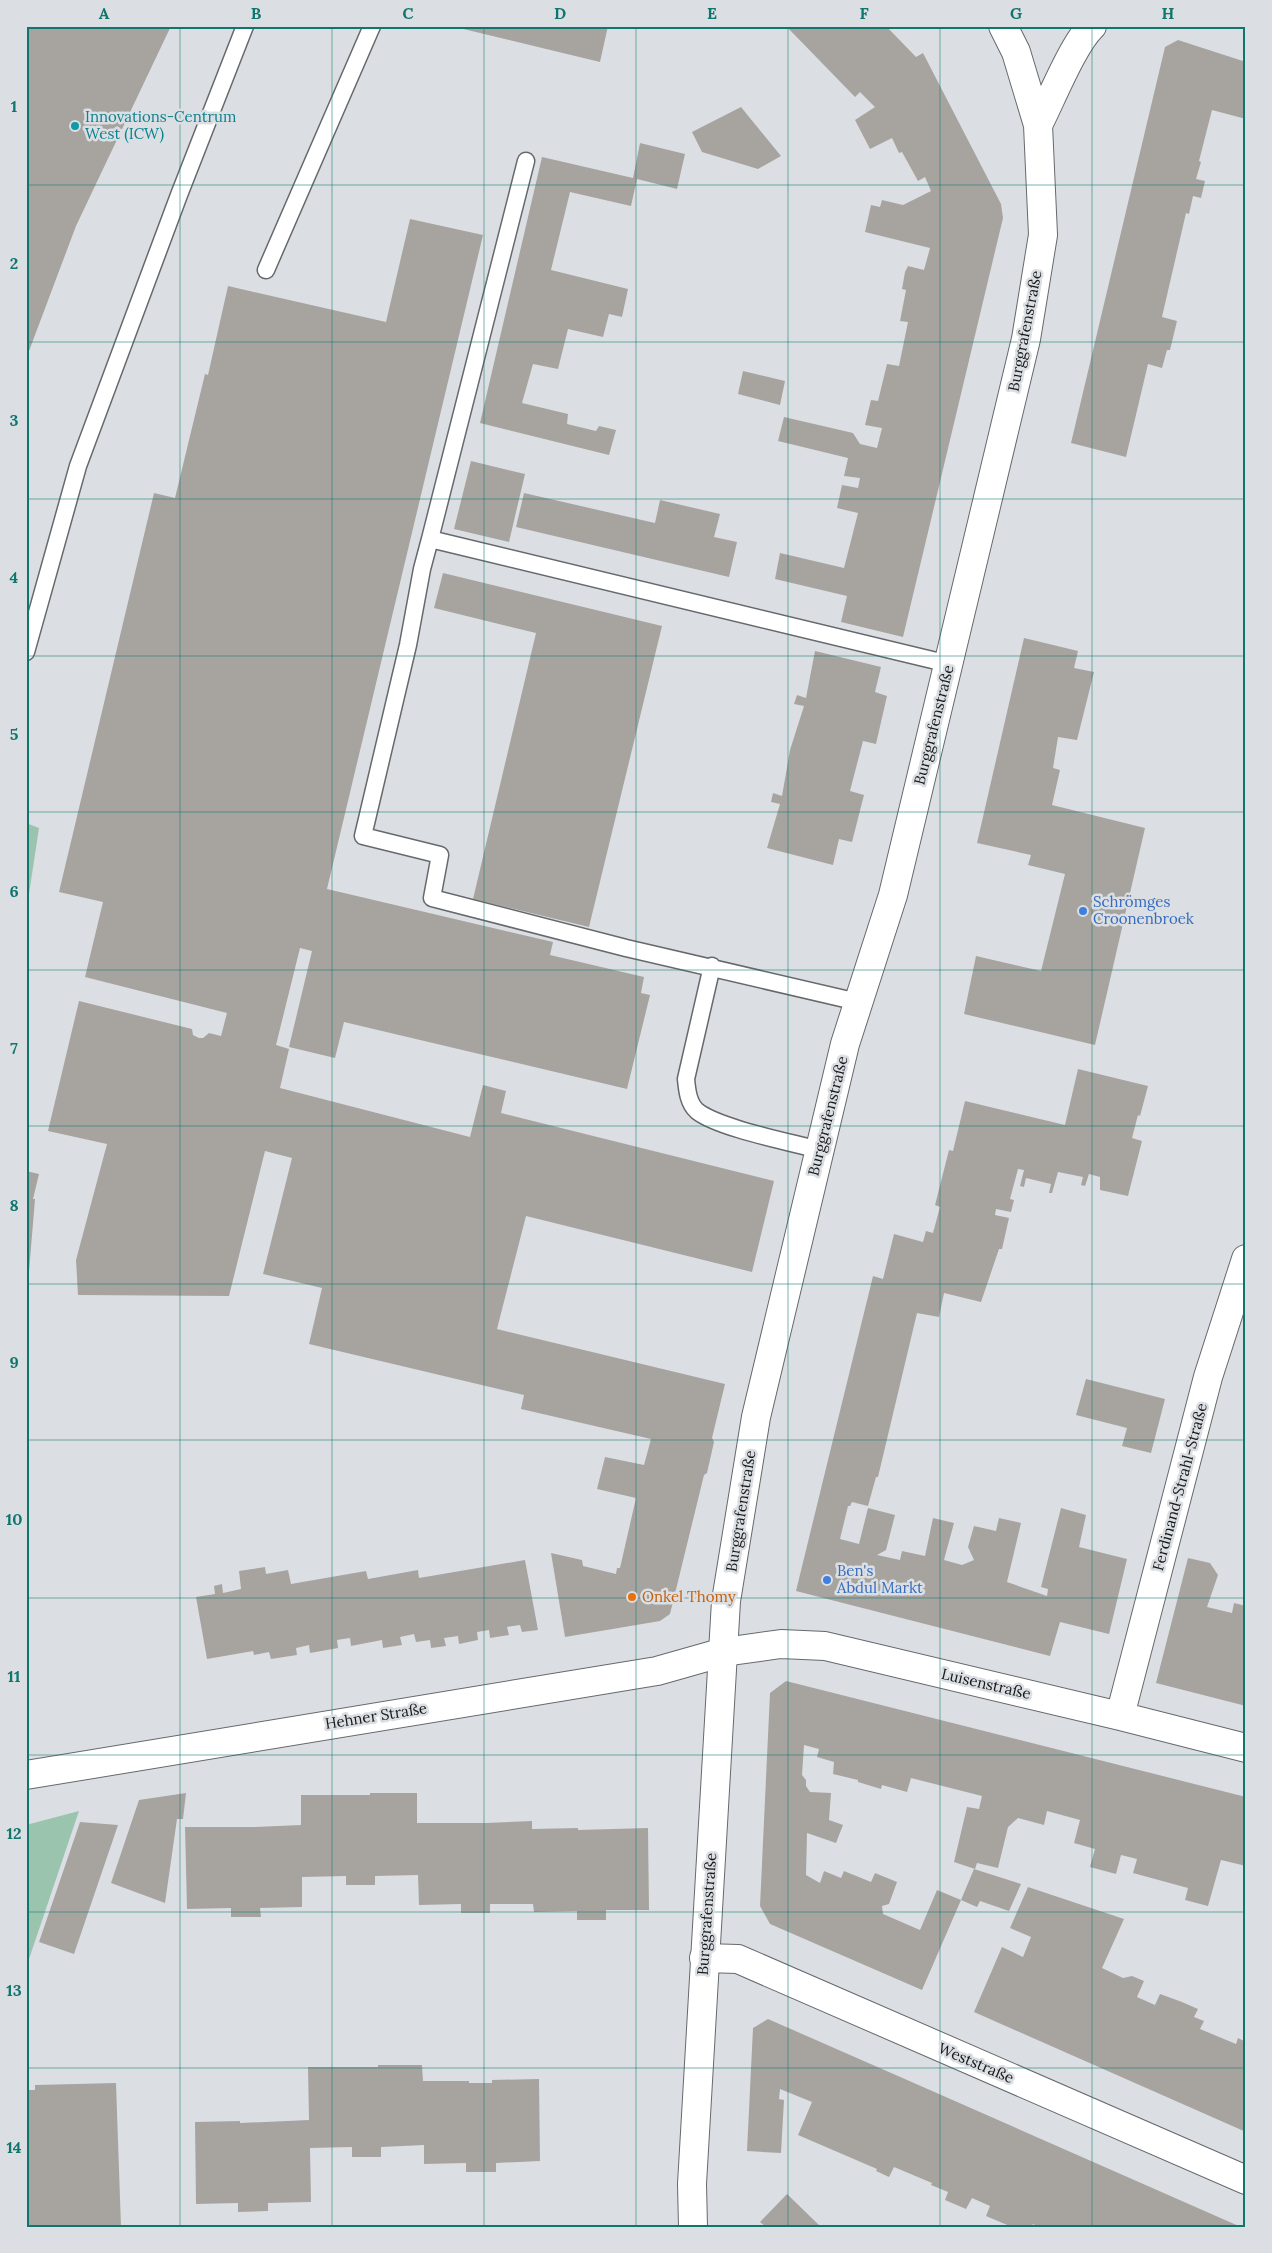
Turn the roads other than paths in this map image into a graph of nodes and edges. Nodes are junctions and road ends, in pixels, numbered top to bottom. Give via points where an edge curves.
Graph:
1 (245, 26) edge
2 (372, 26) edge
3 (1003, 26) edge
4 (1092, 26) edge
5 (1038, 125) junction
6 (526, 162) dead end
7 (266, 270) dead end
8 (430, 539) junction
9 (26, 652) edge
10 (949, 664) junction
11 (712, 966) junction
12 (858, 1002) junction
13 (819, 1150) junction
14 (1246, 1259) edge
15 (724, 1652) junction
16 (1120, 1716) junction
17 (1246, 1748) edge
18 (26, 1774) edge
19 (704, 1958) junction
20 (1246, 2180) edge
21 (693, 2227) edge

1 - 9 lane via 78,466
2 - 7 lane
3 - 5 street, Burggrafenstraße via 1016,52
4 - 5 street via 1086,31
5 - 10 street, Burggrafenstraße via 1042,235 1026,339
6 - 8 lane
8 - 10 lane
8 - 11 lane via 363,836 440,855 432,898 626,948
10 - 12 street, Burggrafenstraße via 893,895
11 - 12 lane
11 - 13 lane via 686,1078 688,1096 697,1110 722,1123
12 - 13 street, Burggrafenstraße
13 - 15 street, Burggrafenstraße via 756,1417 726,1601
14 - 16 street, Ferdinand-Strahl-Straße via 1208,1377
15 - 16 street, Luisenstraße via 781,1644 825,1646
15 - 18 street, Hehner Straße via 657,1671
15 - 19 street, Burggrafenstraße
16 - 17 street, Luisenstraße
19 - 20 street, Weststraße via 738,1959
19 - 21 street, Burggrafenstraße via 692,2184

